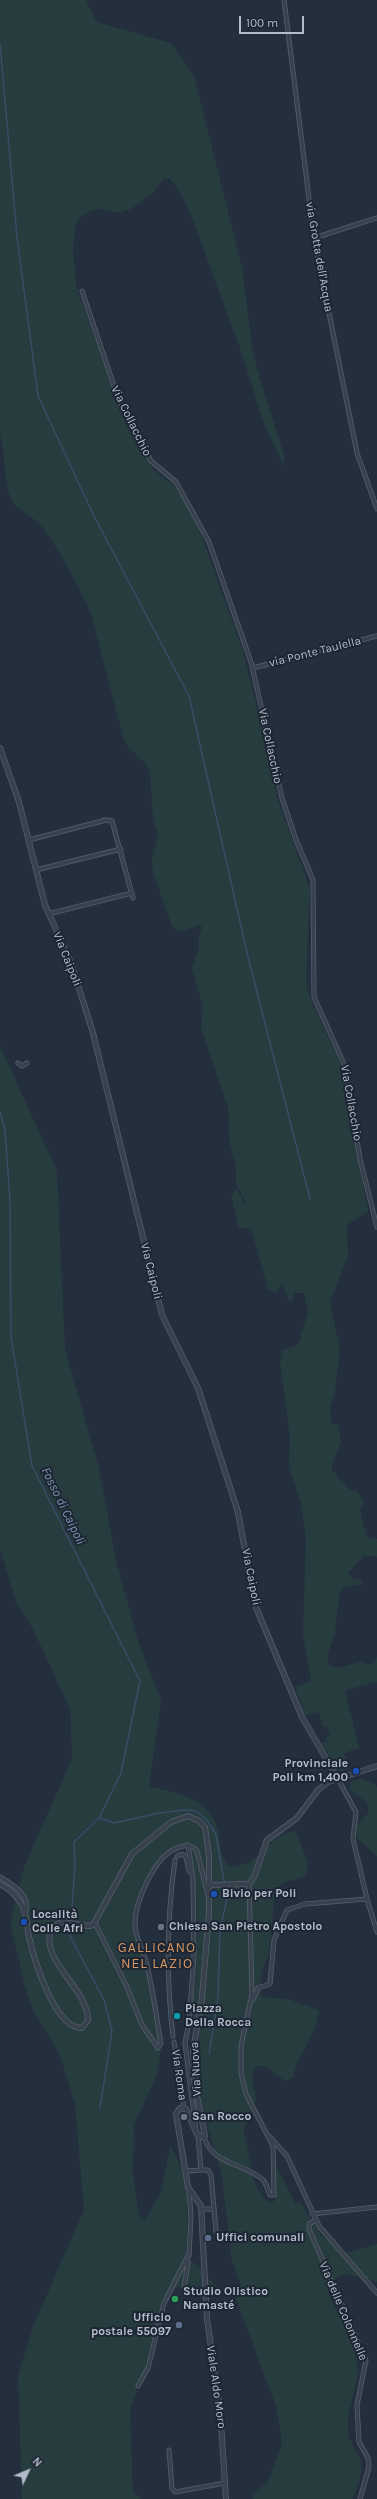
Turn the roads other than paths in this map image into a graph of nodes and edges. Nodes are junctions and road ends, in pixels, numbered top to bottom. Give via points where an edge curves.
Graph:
1 (284, 0) edge
2 (377, 218) edge
3 (314, 238) junction
4 (82, 291) dead end
5 (377, 509) edge
6 (377, 636) edge
7 (253, 668) junction
8 (0, 748) edge
9 (29, 840) junction
10 (121, 849) junction
11 (36, 870) junction
12 (132, 893) junction
13 (133, 898) dead end
14 (48, 914) junction
15 (18, 1062) dead end
16 (27, 1063) dead end
17 (377, 1227) edge
18 (377, 1766) edge
19 (338, 1779) junction
20 (188, 1845) junction
21 (192, 1874) junction
22 (0, 1877) edge
23 (0, 1884) edge
24 (210, 1885) junction
25 (246, 1885) junction
26 (367, 1899) junction
27 (209, 1900) junction
28 (25, 1913) junction
29 (95, 1923) junction
30 (377, 1932) edge
31 (250, 2008) junction
32 (173, 2036) dead end
33 (174, 2042) dead end
34 (184, 2108) junction
35 (197, 2134) junction
36 (268, 2135) junction
37 (204, 2137) junction
38 (201, 2170) junction
39 (185, 2171) junction
40 (189, 2191) junction
41 (377, 2207) edge
42 (202, 2208) junction
43 (214, 2209) junction
44 (312, 2214) junction
45 (316, 2220) junction
46 (216, 2231) dead end
47 (189, 2254) junction
48 (204, 2290) junction
49 (377, 2293) edge
50 (138, 2386) dead end
51 (169, 2450) dead end
52 (225, 2483) junction
53 (226, 2499) edge
54 (360, 2499) edge

1 - 3 street, via Grotta dell'Acqua
2 - 3 street
3 - 5 street, via Grotta dell'Acqua via 357,453
4 - 7 street, Via Collacchio via 126,415 151,461 176,482 209,542
6 - 7 street, via Ponte Taulella
7 - 17 street, Via Collacchio via 282,798 313,880 314,995 344,1064 362,1164
8 - 9 street, Via Caipoli
9 - 10 street via 106,820 112,821
9 - 11 street, Via Caipoli
10 - 11 street
10 - 12 street
11 - 14 street, Via Caipoli
12 - 13 street
12 - 14 street
14 - 19 street, Via Caipoli via 71,963 93,1033 163,1318 198,1388 238,1512 255,1605 302,1717
15 - 16 street via 22,1066
18 - 19 street
19 - 25 street via 321,1786 297,1818 268,1839 254,1878
19 - 26 street via 356,1812 353,1839
20 - 21 street
20 - 27 street via 197,1851
20 - 29 street via 170,1851 153,1869 135,1920 136,1933 146,1961 161,2045 158,2048 144,2028
21 - 32 street, Via Roma via 186,1857 182,1854 176,1858 167,1961
21 - 35 street via 194,1963 185,2043
22 - 28 street via 14,1885 22,1894 27,1903
23 - 28 street via 15,1895
24 - 25 street
24 - 27 street, Via Nuova
24 - 29 street, Via Nuova via 206,1830 196,1818 182,1816 132,1854
25 - 31 street via 252,1989
26 - 30 street
26 - 31 street via 305,1904 287,1910 274,1940 271,1982 258,1988
27 - 37 street, Via Nuova via 202,1998 193,2050 197,2096 206,2133
28 - 29 street via 31,1944 51,1998 65,2019 82,2028 88,2020 84,2004 56,1960 49,1944 52,1927 62,1922 89,1926
31 - 36 street via 241,2049 242,2076 247,2096
33 - 34 street, Via Roma
34 - 35 street
34 - 39 street via 179,2108 176,2114
35 - 37 street
35 - 38 street
36 - 37 street via 274,2153 274,2196 270,2195 265,2182 253,2173 210,2149
36 - 44 street via 279,2144 287,2156
38 - 39 street
38 - 43 street via 208,2170 211,2174
39 - 40 street
40 - 42 street via 199,2200
40 - 47 street
41 - 44 street
42 - 43 street
42 - 48 street, Viale Aldo Moro
43 - 46 street
44 - 45 street
45 - 49 street via 324,2234
45 - 54 street, Via delle Colonnelle via 309,2224 309,2230 366,2362 357,2405 359,2442 368,2456 370,2467
47 - 48 street via 184,2287 188,2290
47 - 50 street via 164,2303 148,2368
48 - 52 street, Viale Aldo Moro via 220,2413
51 - 52 street via 172,2489 175,2492
52 - 53 street, Viale Aldo Moro

